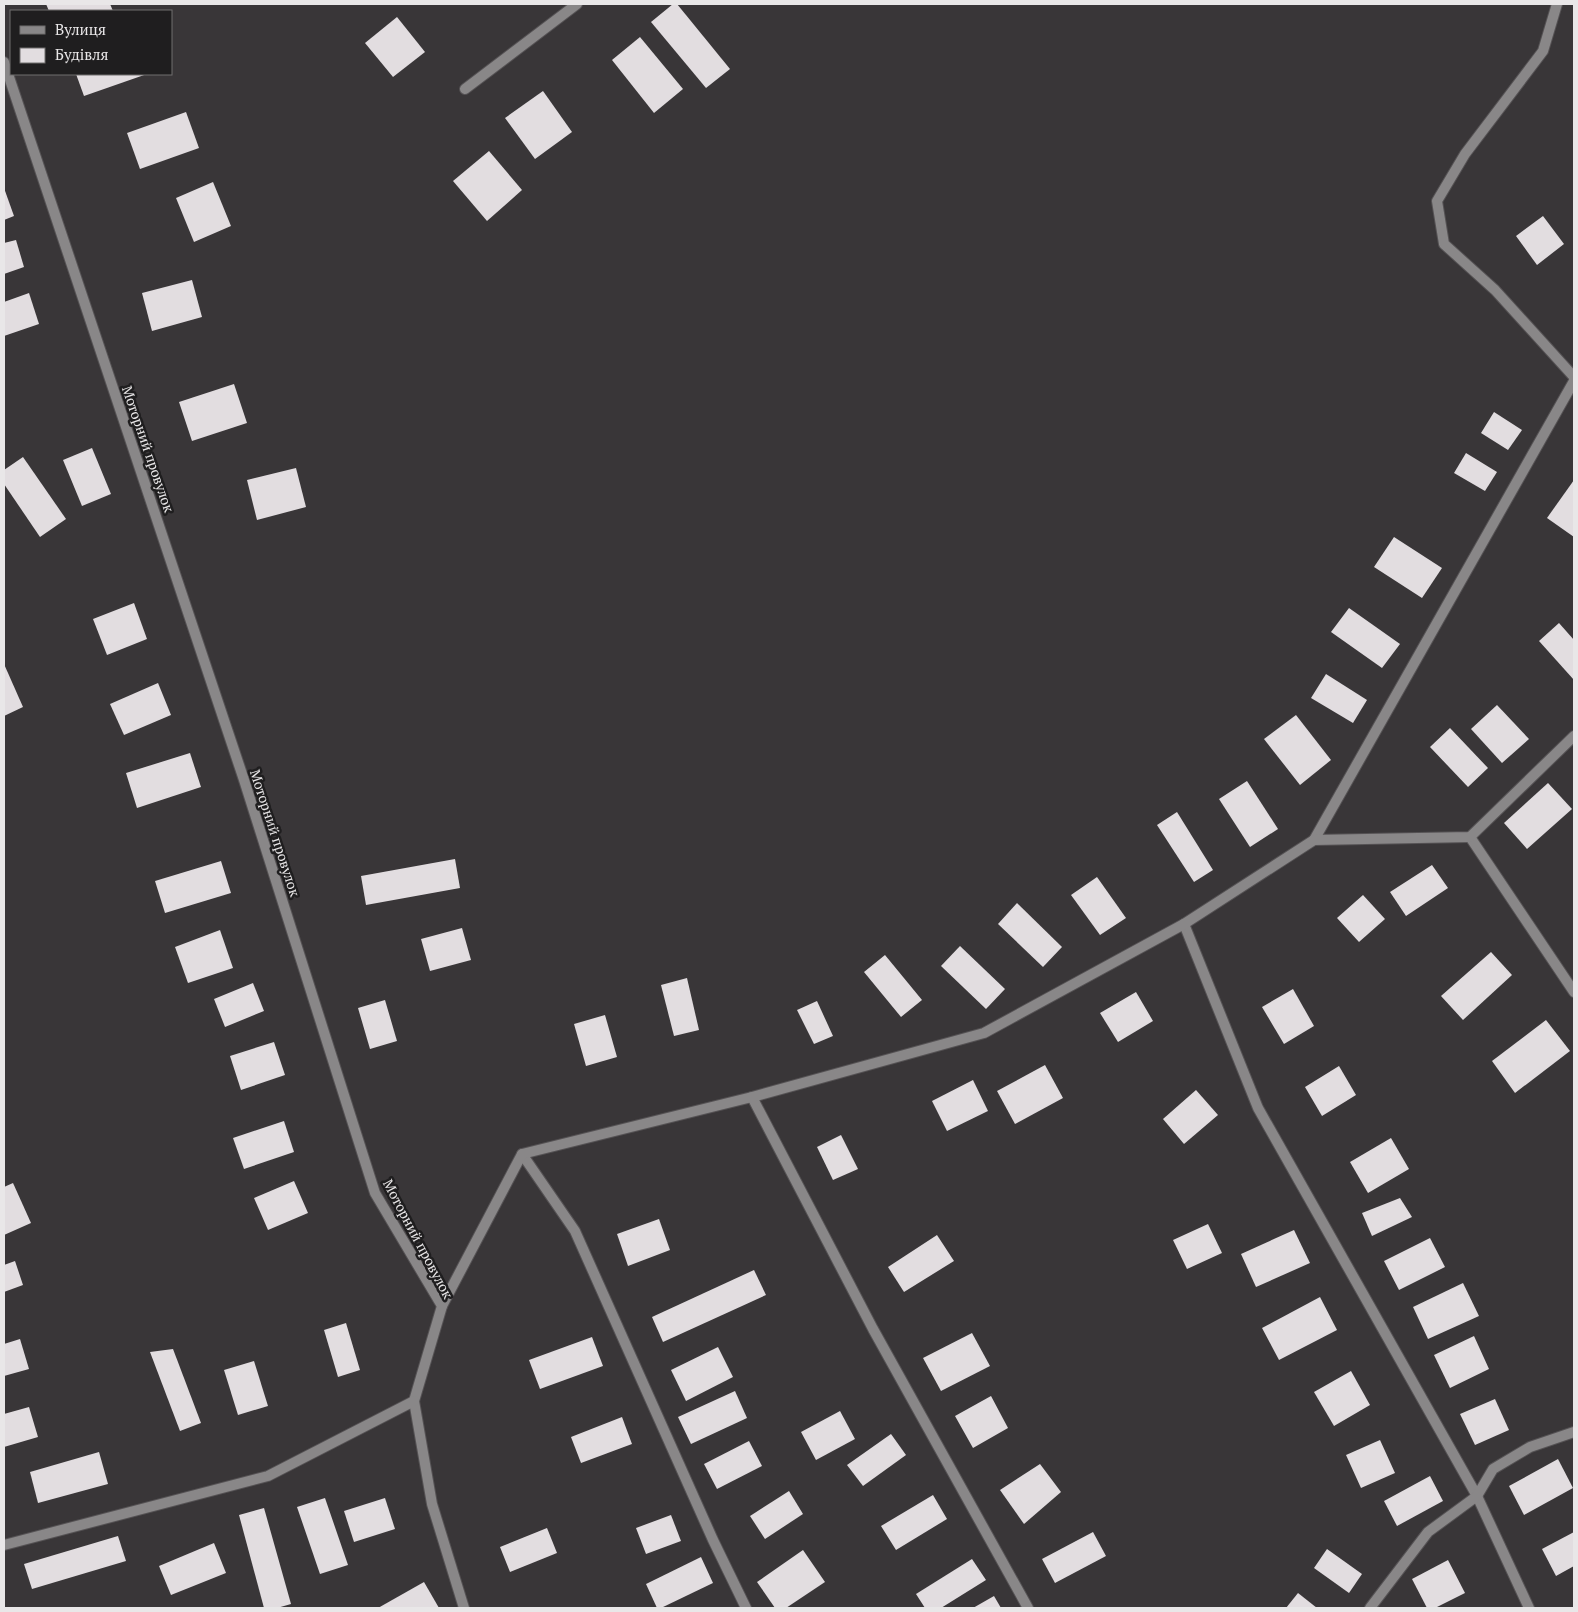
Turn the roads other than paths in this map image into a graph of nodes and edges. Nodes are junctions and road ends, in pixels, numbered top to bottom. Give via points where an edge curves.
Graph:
1 (577, 4) edge
2 (1557, 4) edge
3 (4, 62) edge
4 (465, 90) dead end
5 (1574, 377) edge
6 (1574, 381) edge
7 (1574, 736) edge
8 (1470, 837) junction
9 (1314, 840) junction
10 (1184, 924) junction
11 (1574, 992) edge
12 (752, 1097) junction
13 (522, 1154) junction
14 (442, 1306) junction
15 (414, 1400) junction
16 (1574, 1432) edge
17 (1478, 1496) junction
18 (4, 1545) edge
19 (464, 1608) edge
20 (746, 1608) edge
21 (1028, 1608) edge
22 (1370, 1608) edge
23 (1529, 1608) edge

1 - 4 street
2 - 5 street via 1543,51 1465,154 1437,202 1444,244 1495,290
3 - 14 street, Моторний провулок via 244,780 375,1193
6 - 9 street
7 - 8 street
8 - 9 street
8 - 11 street
9 - 10 street
10 - 12 street via 984,1033
10 - 17 street via 1258,1108
12 - 13 street
12 - 21 street via 873,1330
13 - 14 street
13 - 20 street via 575,1231
14 - 15 street, Моторний провулок
15 - 18 street via 268,1476
15 - 19 street, Моторний провулок via 432,1504
16 - 17 street via 1530,1447 1493,1469
17 - 22 street via 1428,1532
17 - 23 street

